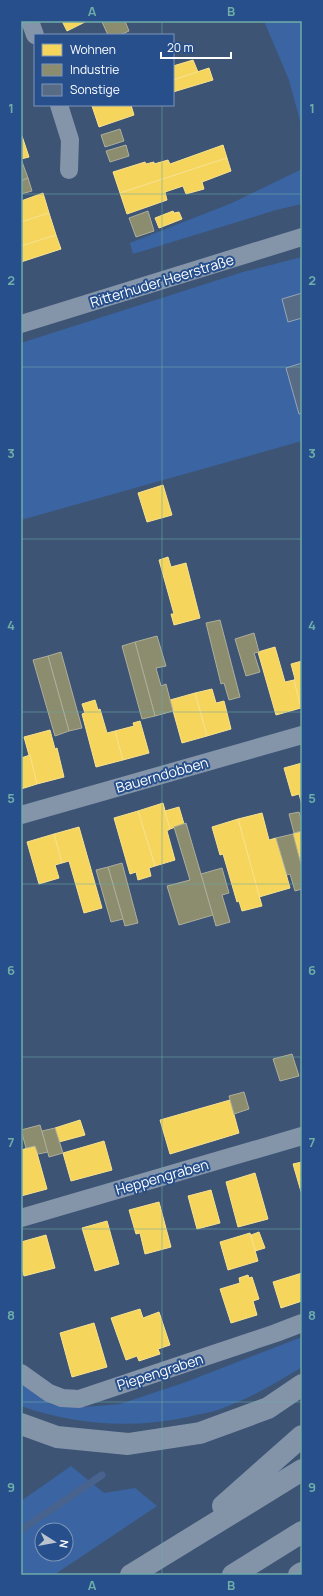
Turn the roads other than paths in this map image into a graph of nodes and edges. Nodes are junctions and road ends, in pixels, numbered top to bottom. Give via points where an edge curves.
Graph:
1 (30, 21) edge
2 (35, 34) edge
3 (59, 106) edge
4 (69, 170) dead end
5 (302, 236) edge
6 (21, 324) edge
7 (302, 735) edge
8 (21, 815) edge
9 (302, 1136) edge
10 (21, 1218) edge
11 (302, 1323) edge
12 (21, 1373) edge
13 (302, 1385) edge
14 (21, 1424) edge
15 (302, 1436) edge
16 (302, 1470) edge
17 (302, 1532) edge
18 (180, 1544) junction
19 (302, 1573) edge
20 (131, 1575) edge
21 (233, 1575) edge
22 (299, 1575) edge

1 - 2 street
3 - 4 street via 70,140
5 - 6 street, Ritterhuder Heerstraße
7 - 8 street, Bauerndobben
9 - 10 street, Heppengraben
11 - 12 street, Piepengraben via 79,1399 62,1398
13 - 14 highway via 268,1408 200,1433 128,1444 57,1437
15 - 18 highway
16 - 18 highway
17 - 21 highway
18 - 20 highway
19 - 22 highway

